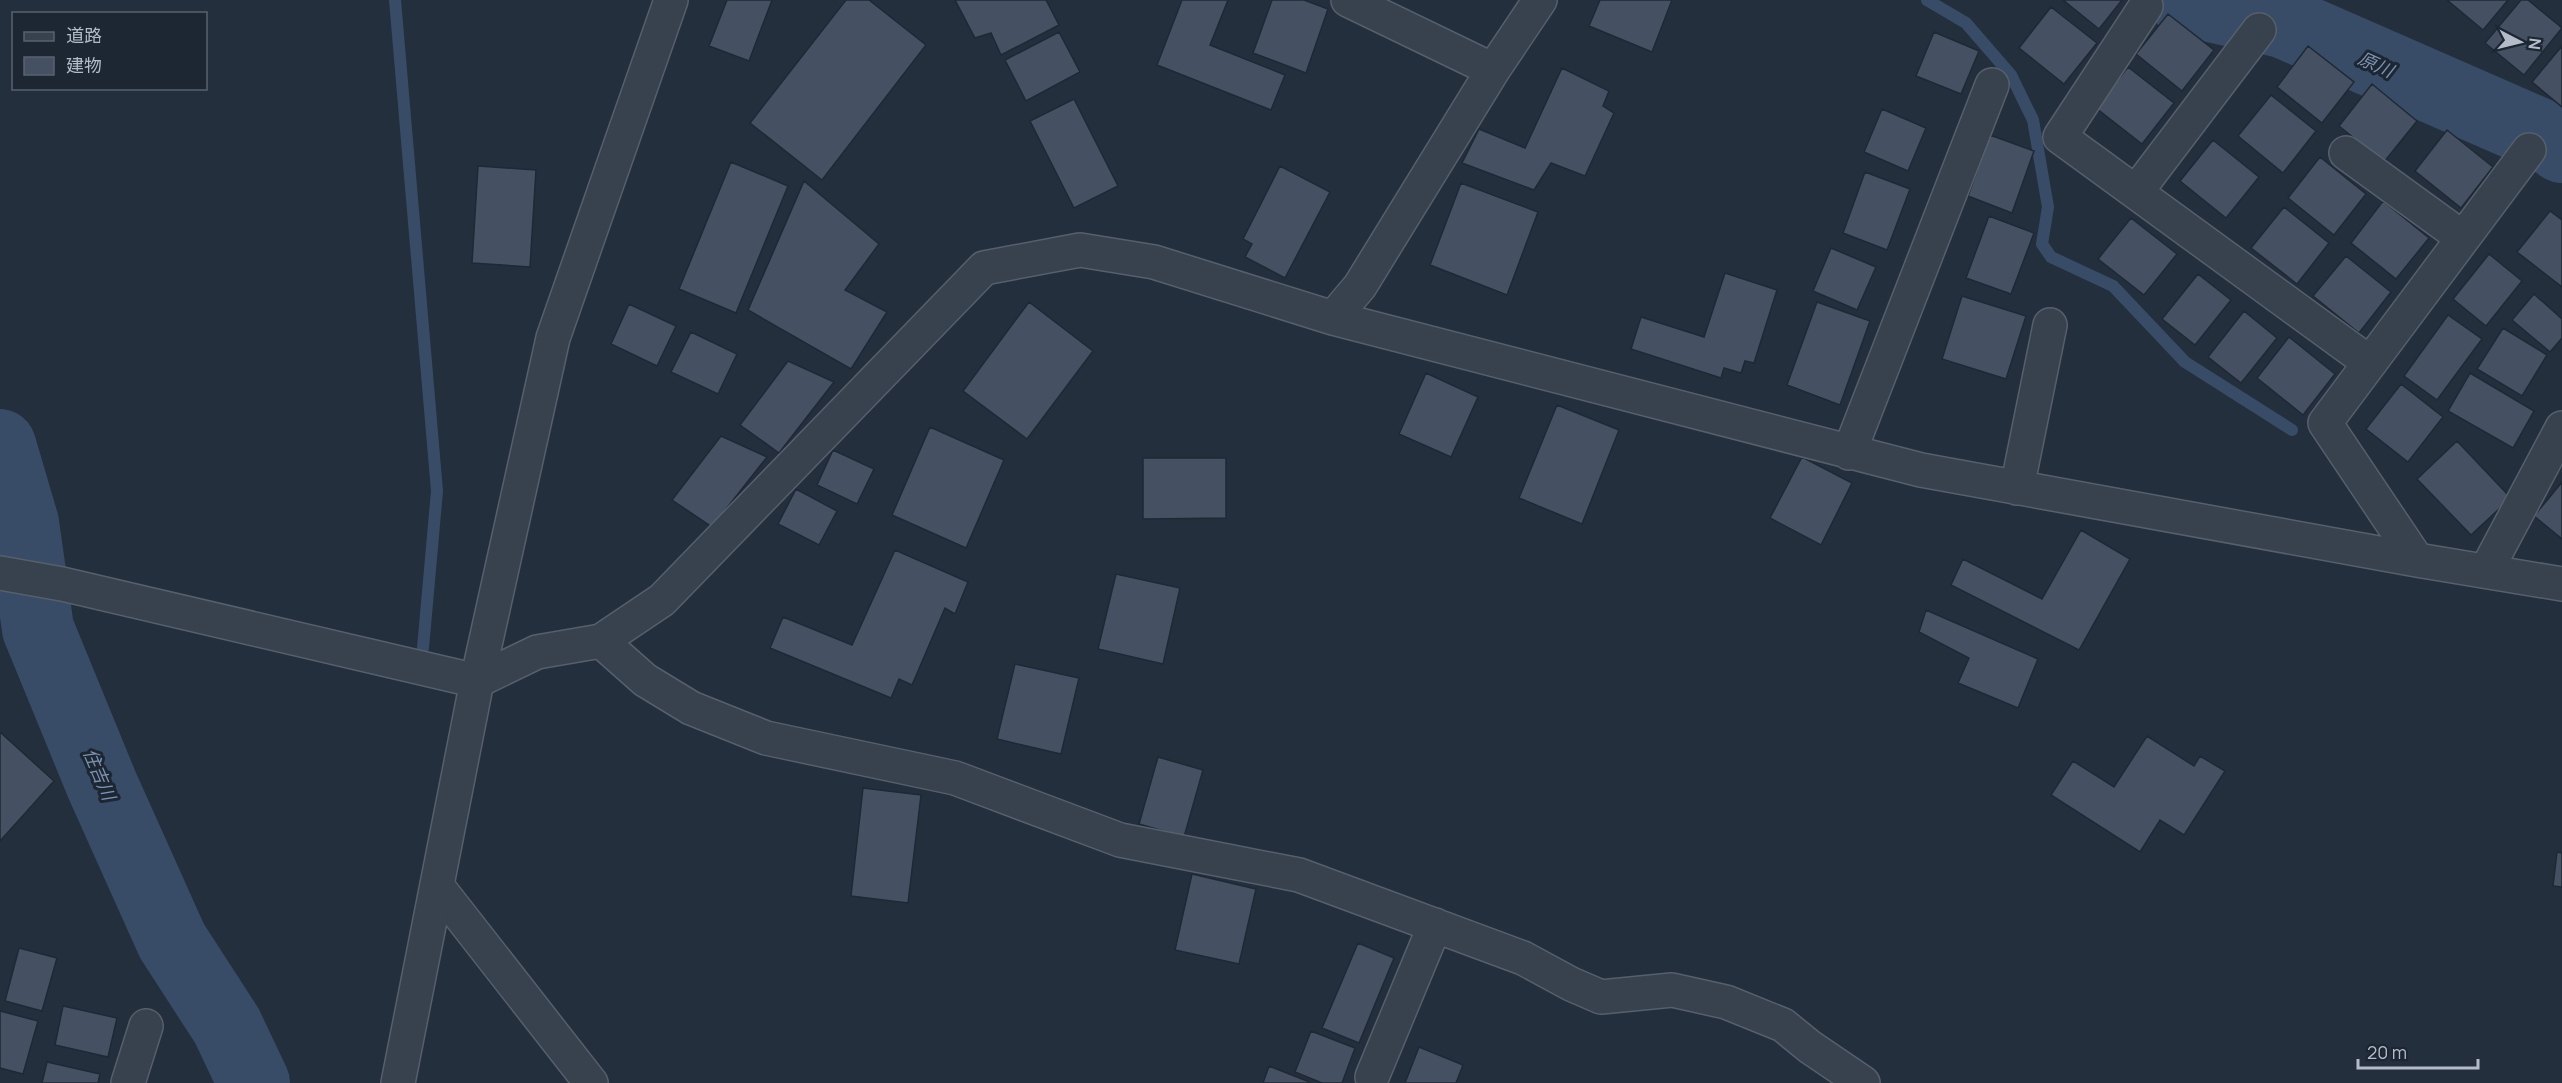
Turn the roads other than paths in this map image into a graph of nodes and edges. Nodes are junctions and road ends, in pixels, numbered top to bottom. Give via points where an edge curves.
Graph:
1 (671, 0) edge
2 (1348, 0) edge
3 (1540, 0) edge
4 (2146, 6) dead end
5 (2259, 30) dead end
6 (1492, 70) junction
7 (1992, 85) dead end
8 (2529, 150) dead end
9 (2346, 153) dead end
10 (2136, 192) junction
11 (2463, 238) junction
12 (1333, 318) junction
13 (2050, 325) dead end
14 (2370, 363) junction
15 (2562, 428) edge
16 (1849, 453) junction
17 (2017, 488) junction
18 (2417, 560) junction
19 (2486, 571) junction
20 (0, 573) edge
21 (2562, 584) edge
22 (601, 641) junction
23 (477, 681) junction
24 (437, 886) junction
25 (1435, 925) junction
26 (146, 1026) dead end
27 (1372, 1077) dead end
28 (128, 1083) edge
29 (398, 1083) edge
30 (591, 1083) edge
31 (1863, 1083) edge

1 - 23 street via 552,338
2 - 6 street
3 - 6 street
4 - 10 street via 2060,137
5 - 10 street
6 - 12 street via 1360,286
7 - 16 street
8 - 11 street
9 - 11 street
10 - 14 street
11 - 14 street
12 - 16 street
12 - 22 street via 1154,262 1080,250 984,268 662,600
13 - 17 street
14 - 18 street via 2325,423
15 - 19 street
16 - 17 street
17 - 18 street
18 - 19 street
19 - 21 street
20 - 23 street
22 - 23 street via 537,652
22 - 25 street via 645,680 691,708 766,738 955,778 1120,840 1299,874
23 - 24 street
24 - 29 street
24 - 30 street
25 - 27 street
25 - 31 street via 1523,958 1601,997 1672,990 1726,1002 1783,1024
26 - 28 street

